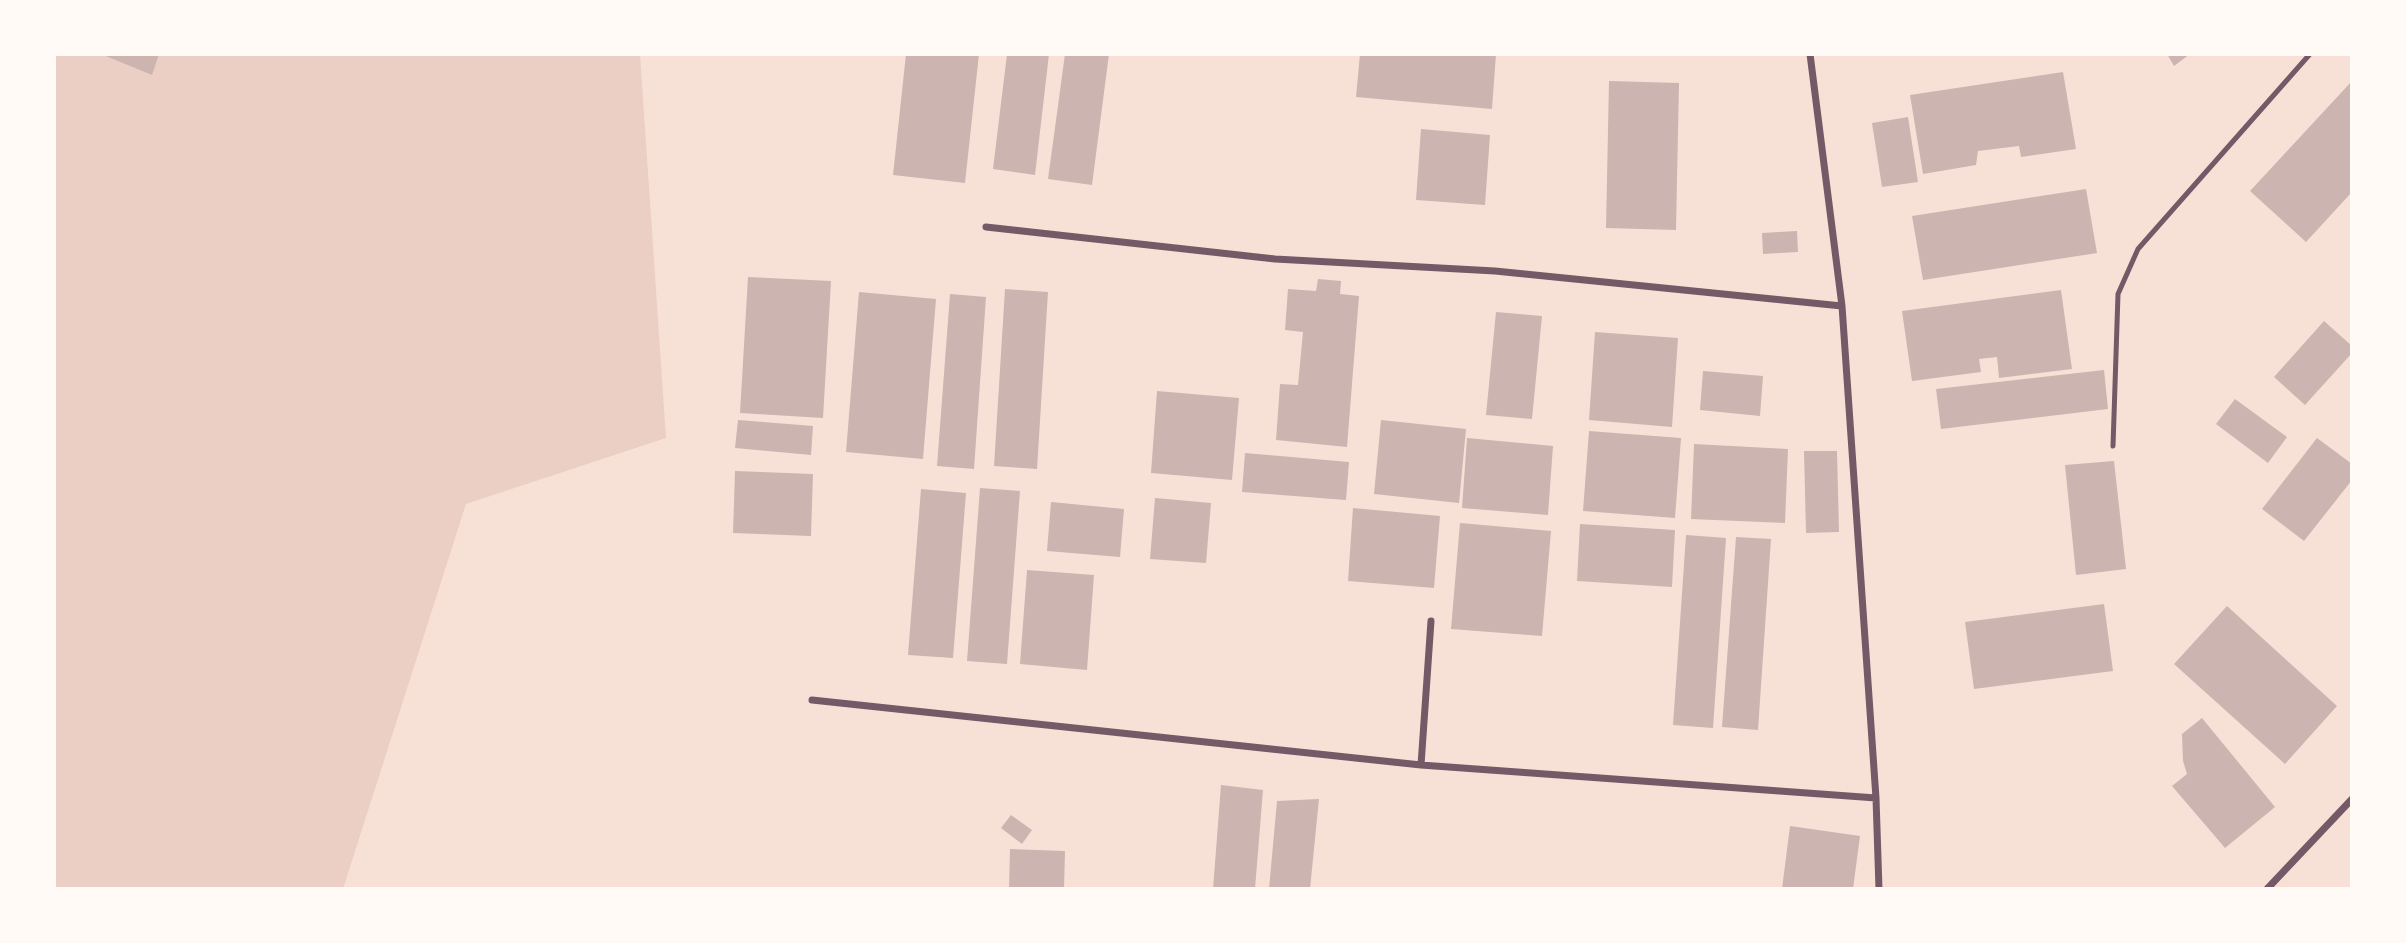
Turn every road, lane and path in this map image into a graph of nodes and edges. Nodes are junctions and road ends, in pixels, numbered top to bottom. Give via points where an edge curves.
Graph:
1 (1810, 54) edge
2 (2310, 54) edge
3 (986, 227) dead end
4 (1842, 306) junction
5 (2113, 446) dead end
6 (1431, 621) dead end
7 (812, 700) dead end
8 (1420, 765) junction
9 (1877, 798) junction
10 (2352, 799) edge
11 (1879, 889) edge
12 (2267, 889) edge

1 - 4 street
2 - 5 lane via 2138,249 2118,294
3 - 4 street via 1275,259 1495,271
4 - 9 street
6 - 8 street
7 - 8 street
8 - 9 street
9 - 11 street
10 - 12 street

